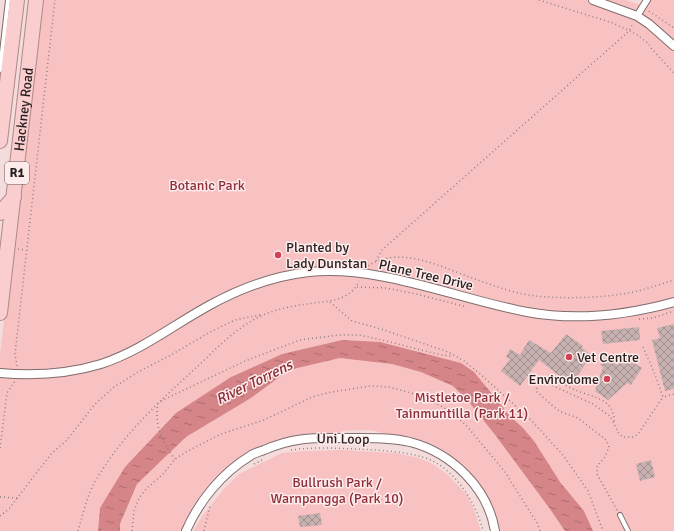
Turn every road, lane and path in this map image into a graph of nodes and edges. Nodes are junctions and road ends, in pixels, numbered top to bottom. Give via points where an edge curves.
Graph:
1 (8, 0) edge
2 (17, 0) edge
3 (32, 0) edge
4 (36, 0) edge
5 (55, 0) edge
6 (539, 0) edge
7 (593, 0) edge
8 (647, 0) edge
9 (643, 6) junction
10 (637, 16) junction
11 (674, 28) edge
12 (629, 31) junction
13 (674, 46) edge
14 (29, 65) junction
15 (0, 70) edge
16 (674, 73) edge
17 (0, 141) edge
18 (14, 197) junction
19 (0, 213) edge
20 (13, 248) dead end
21 (26, 250) junction
22 (376, 261) junction
23 (361, 274) junction
24 (674, 280) edge
25 (330, 302) junction
26 (674, 302) edge
27 (0, 314) edge
28 (262, 315) junction
29 (643, 347) dead end
30 (455, 356) junction
31 (0, 373) edge
32 (18, 374) junction
33 (548, 376) dead end
34 (674, 394) edge
35 (663, 397) junction
36 (158, 402) junction
37 (614, 424) junction
38 (0, 448) edge
39 (288, 451) dead end
40 (266, 458) dead end
41 (250, 466) dead end
42 (0, 497) edge
43 (17, 498) junction
44 (210, 504) dead end
45 (620, 515) joint
46 (0, 516) edge
47 (78, 531) edge
48 (132, 531) edge
49 (186, 531) edge
50 (204, 531) edge
51 (483, 531) edge
52 (495, 531) edge
53 (603, 531) edge
54 (628, 531) edge

1 - 15 lane
2 - 17 highway, Hackney Road
3 - 14 lane
4 - 14 highway, Hackney Road / R1
5 - 21 path
6 - 12 path via 613,23
7 - 10 street
8 - 9 street
9 - 10 street
9 - 11 path
10 - 13 street
12 - 16 path via 649,44
12 - 22 path via 382,250
14 - 18 highway, Hackney Road / R1
18 - 19 highway
18 - 27 highway, Hackney Road / R1
20 - 21 path
21 - 32 path via 15,354
22 - 23 path
22 - 24 path via 401,257 422,260 504,289 535,296 561,298 632,292
23 - 25 path via 356,287 342,298
23 - 26 street, Plane Tree Drive via 421,285 513,309 548,314 608,315
23 - 32 street, Plane Tree Drive via 311,272 280,276 246,287 209,305 136,349 102,363 56,374
25 - 28 path via 286,308
25 - 30 path via 352,321
28 - 36 path via 224,341
28 - 43 path via 235,320 212,331 114,387 95,404 67,440 52,453
29 - 35 path
30 - 36 path via 441,355 359,335 339,334 300,340 245,361
30 - 53 path via 495,386 564,454 588,491
31 - 32 street, Plane Tree Drive
32 - 38 path via 7,393
33 - 37 path via 607,403 614,414
34 - 35 path
35 - 37 path via 638,434 633,437 623,437
36 - 47 path via 103,468 88,496
36 - 48 path via 157,415 161,434 175,459 139,498 134,511
37 - 45 path via 610,416 593,404 545,382 540,382 537,386 536,391 554,407 578,418 606,440 609,447 597,466 597,474
39 - 51 path, Uni Loop via 330,448 379,450 422,457 449,473 461,486 477,510
40 - 41 path
42 - 43 path
43 - 46 path
44 - 50 path
45 - 54 lane
49 - 52 street via 212,489 226,474 250,456 281,443 321,438 409,442 440,454 462,470 473,482 490,512

